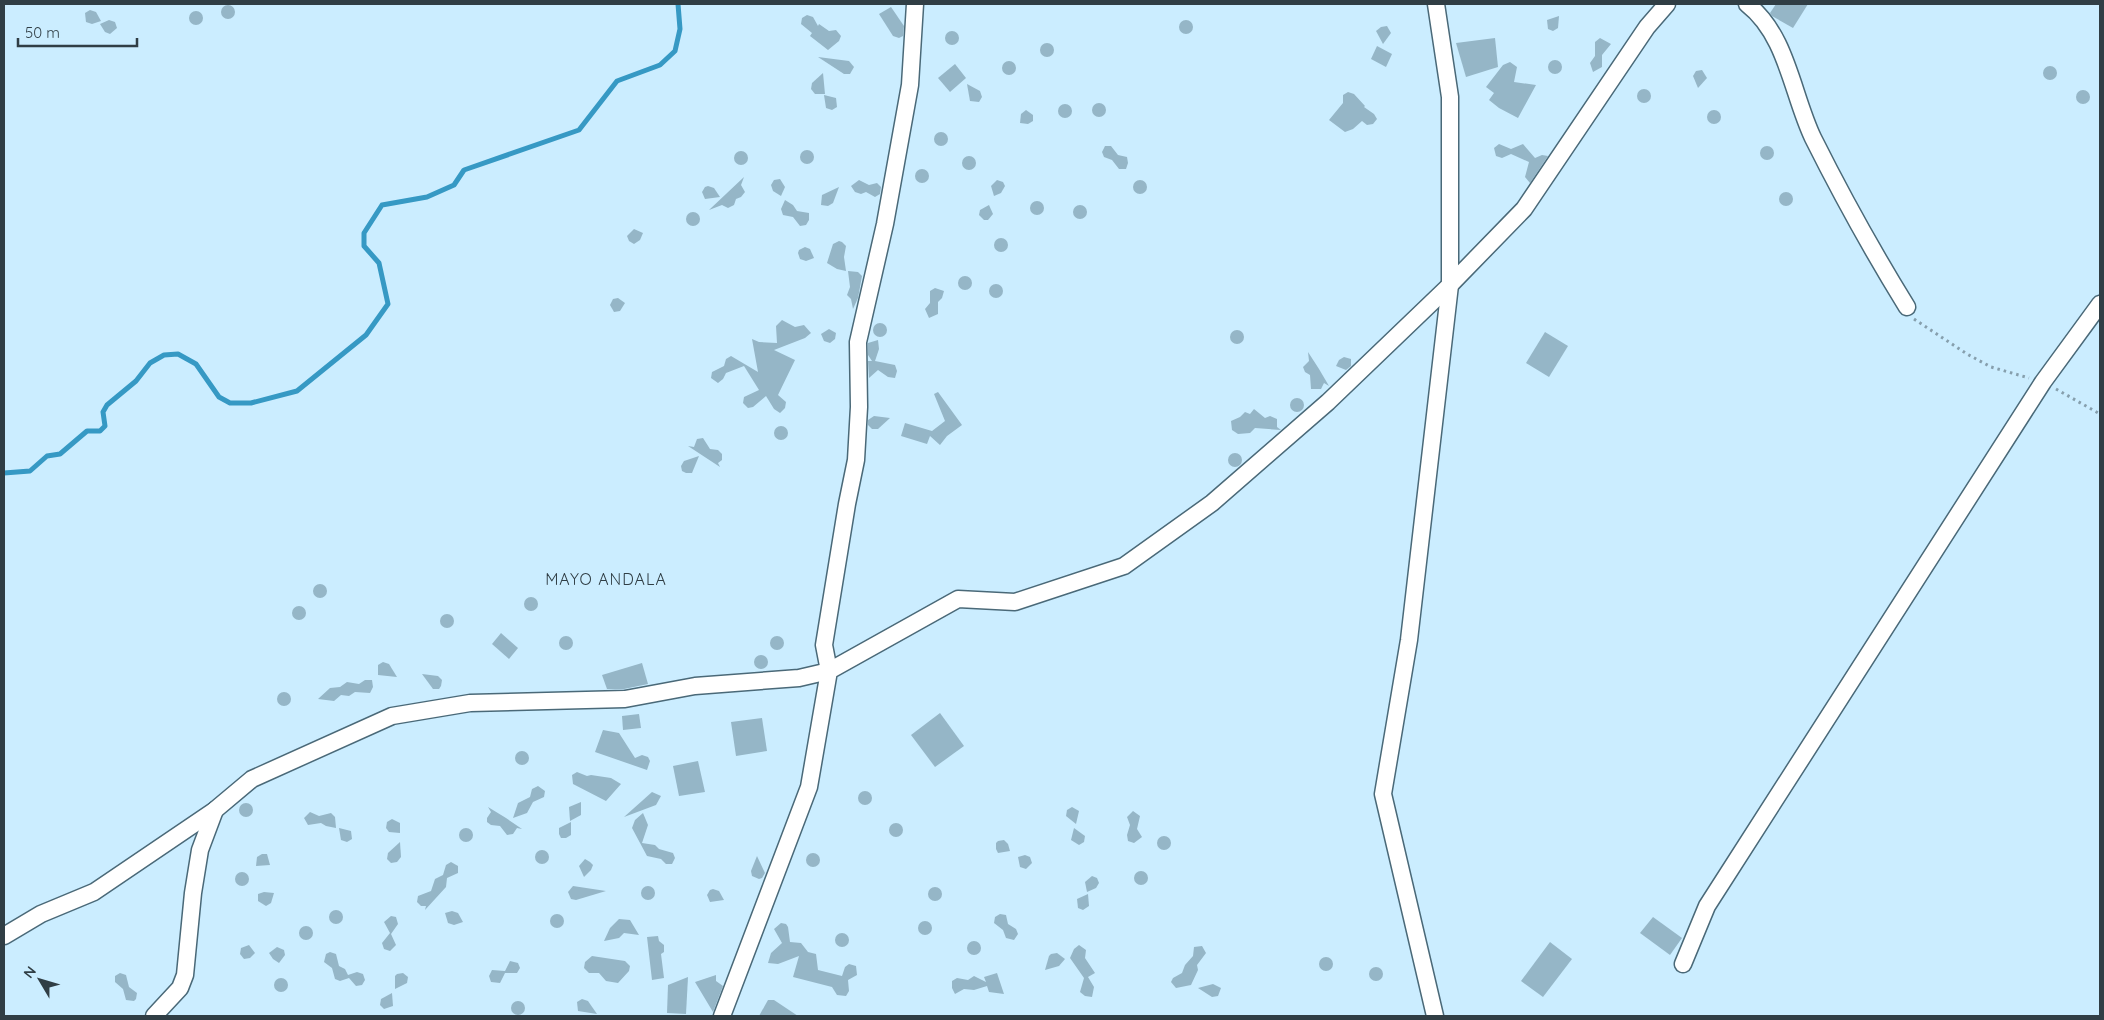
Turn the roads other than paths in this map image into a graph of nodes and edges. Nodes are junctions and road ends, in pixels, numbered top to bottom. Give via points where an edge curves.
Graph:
1 (914, 4) edge
2 (1436, 4) edge
3 (1667, 4) edge
4 (1747, 4) edge
5 (1450, 285) junction
6 (2100, 304) edge
7 (1906, 307) road end
8 (829, 670) junction
9 (215, 810) junction
10 (4, 936) edge
11 (1682, 964) dead end
12 (154, 1016) edge
13 (722, 1016) edge
14 (1435, 1016) edge

1 - 8 street via 910,85 886,224 858,342 856,460 824,645
2 - 5 street via 1450,97
3 - 5 street via 1647,27 1524,209
4 - 7 street via 1773,33 1812,135 1866,242
5 - 8 street via 1328,402 1212,503 1124,566 1015,602 958,599
5 - 14 street via 1409,640 1383,794
6 - 11 street via 2043,382 1707,906
8 - 9 street via 799,678 695,686 625,700 470,703 392,716 252,780
8 - 13 street via 808,787
9 - 10 street via 94,892 41,914
9 - 12 street via 200,850 185,975 180,988

